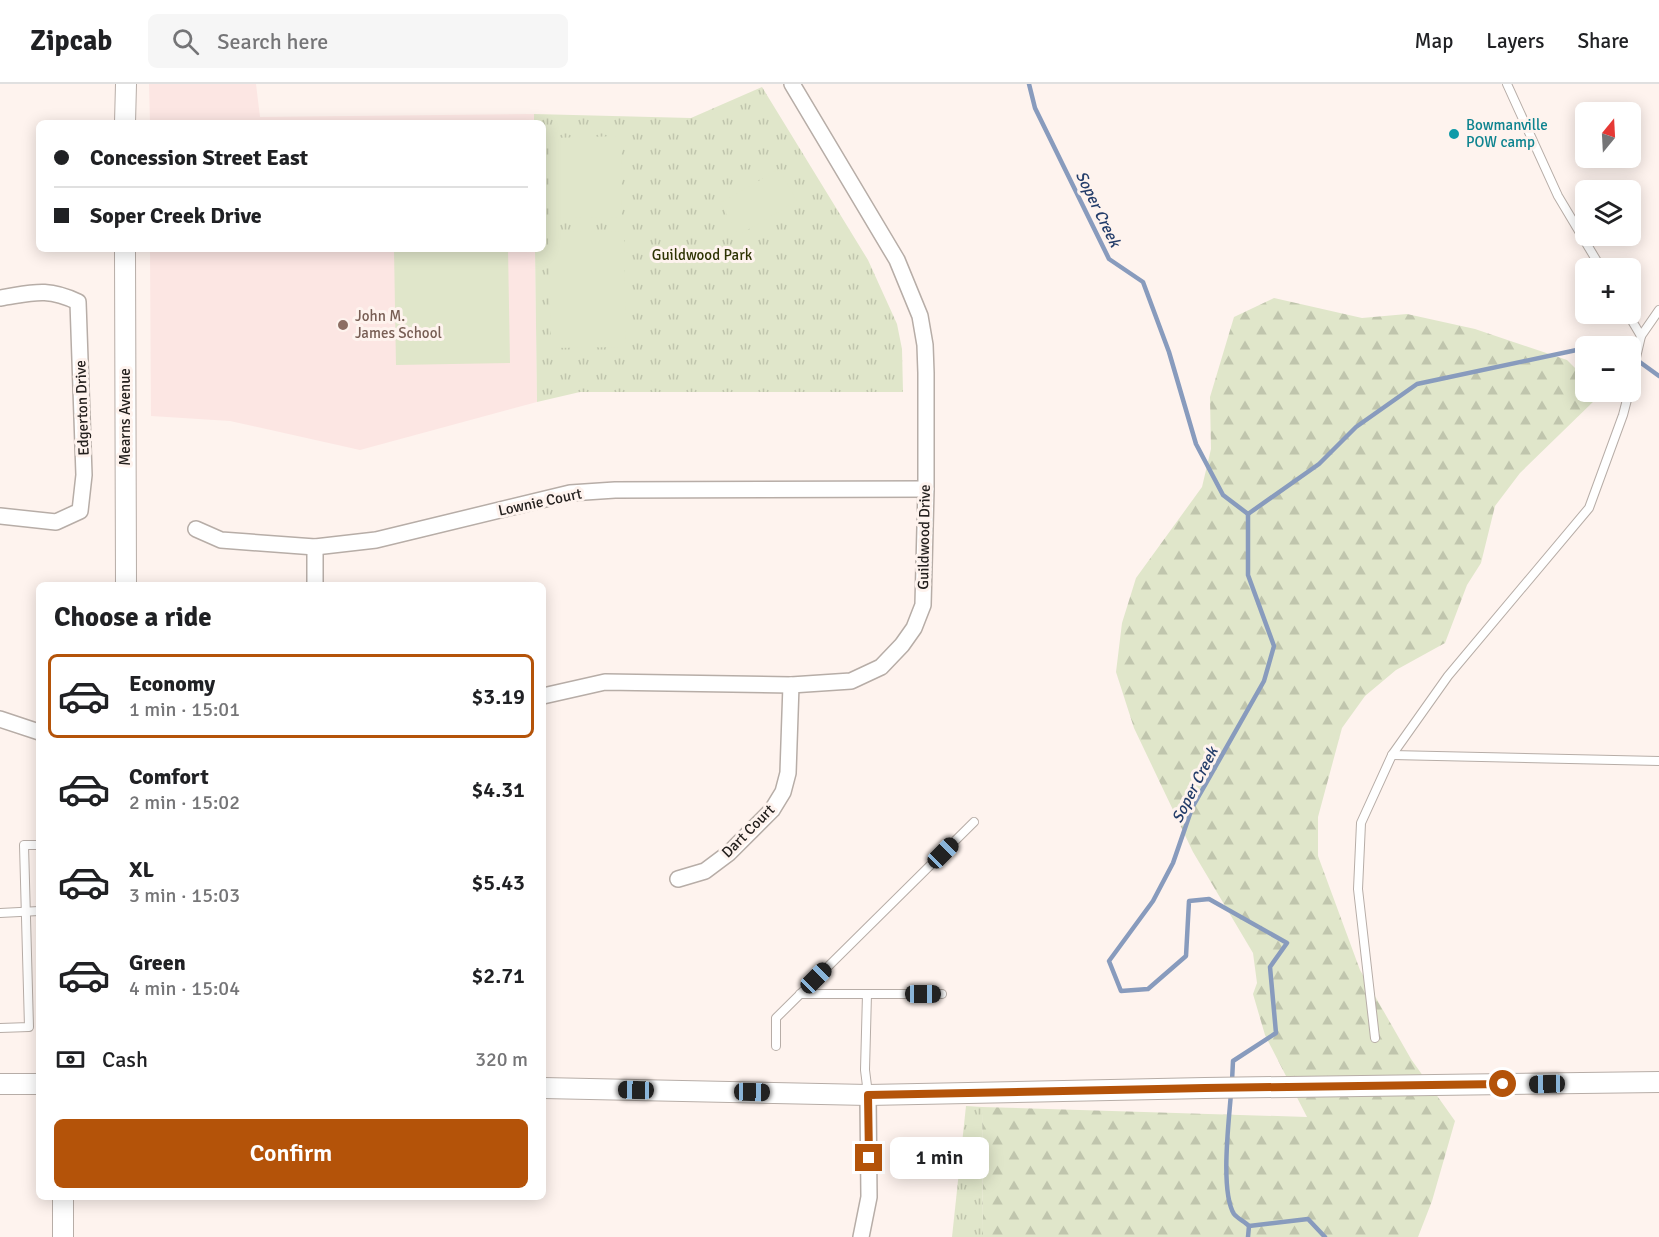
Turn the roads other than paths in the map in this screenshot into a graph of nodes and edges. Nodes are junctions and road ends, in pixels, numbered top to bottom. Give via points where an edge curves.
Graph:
1 (126, 84) edge
2 (792, 84) edge
3 (1507, 84) edge
4 (125, 120) edge
5 (125, 252) edge
6 (1595, 258) edge
7 (0, 297) edge
8 (1659, 309) edge
9 (1634, 324) edge
10 (1641, 336) joint
11 (1626, 402) edge
12 (926, 489) junction
13 (0, 516) edge
14 (196, 529) dead end
15 (315, 547) junction
16 (126, 582) edge
17 (315, 582) edge
18 (791, 685) junction
19 (546, 695) edge
20 (0, 719) edge
21 (36, 731) edge
22 (1392, 755) junction
23 (1659, 761) edge
24 (974, 822) dead end
25 (36, 845) edge
26 (678, 879) dead end
27 (36, 911) edge
28 (25, 912) junction
29 (0, 913) edge
30 (800, 994) junction
31 (867, 994) junction
32 (942, 994) dead end
33 (0, 1028) edge
34 (1375, 1038) dead end
35 (776, 1046) dead end
36 (1659, 1082) edge
37 (0, 1084) edge
38 (36, 1084) edge
39 (546, 1088) edge
40 (868, 1095) junction
41 (63, 1200) edge
42 (63, 1237) edge
43 (861, 1237) edge

1 - 4 street
2 - 12 street, Guildwood Drive via 897,260 920,316 926,373
3 - 6 lane via 1558,196
5 - 16 street, Mearns Avenue
7 - 13 street, Edgerton Drive via 48,291 78,302 84,475 80,511 56,522
8 - 10 lane
9 - 10 lane
11 - 22 lane via 1589,508 1448,676
12 - 15 street, Lownie Court via 615,490 570,494 376,540
12 - 18 street, Guildwood Drive via 923,605 914,628 881,667 851,681
14 - 15 street, Lownie Court via 220,540
15 - 17 street
18 - 19 street, Guildwood Drive via 605,682
18 - 26 street, Dart Court via 788,773 783,792 772,810 729,853 705,871
20 - 21 street
22 - 23 lane
22 - 34 lane via 1361,823 1358,889
24 - 30 lane
25 - 28 lane via 24,845
27 - 28 lane
28 - 29 lane
28 - 33 lane via 28,1027
30 - 31 lane
30 - 35 lane via 776,1018
31 - 32 lane
31 - 40 lane
36 - 40 street
37 - 38 street
39 - 40 street
40 - 43 street via 869,1197
41 - 42 street

